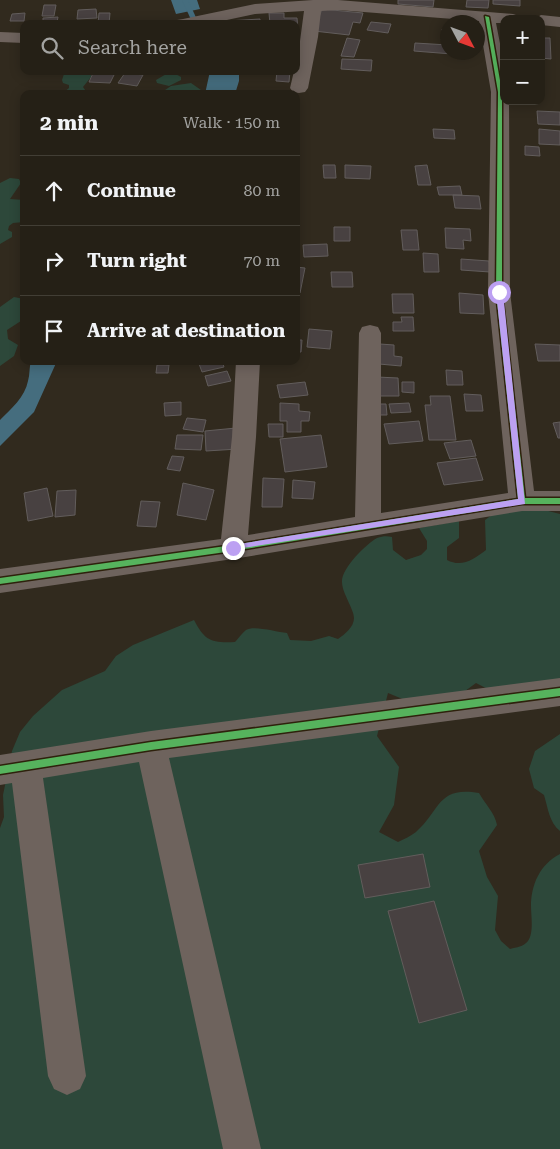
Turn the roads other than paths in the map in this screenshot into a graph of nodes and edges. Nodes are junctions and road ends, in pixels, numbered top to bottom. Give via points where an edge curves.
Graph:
1 (313, 5) junction
2 (487, 17) junction
3 (500, 18) edge
4 (201, 20) edge
5 (545, 20) edge
6 (560, 22) edge
7 (0, 37) edge
8 (20, 38) edge
9 (299, 88) dead end
10 (370, 333) dead end
11 (248, 365) edge
12 (560, 501) edge
13 (522, 502) junction
14 (368, 527) junction
15 (233, 548) junction
16 (0, 581) edge
17 (560, 692) edge
18 (150, 746) junction
19 (13, 768) edge
20 (67, 1076) dead end
21 (242, 1149) edge

1 - 2 street
1 - 4 street via 255,9
1 - 9 street
2 - 3 street
2 - 13 street via 500,92 499,292
5 - 6 street
7 - 8 street
10 - 14 street
11 - 15 street
12 - 13 street
13 - 14 street
14 - 15 street
15 - 16 street
17 - 18 street
18 - 19 street
18 - 21 street
19 - 20 street

